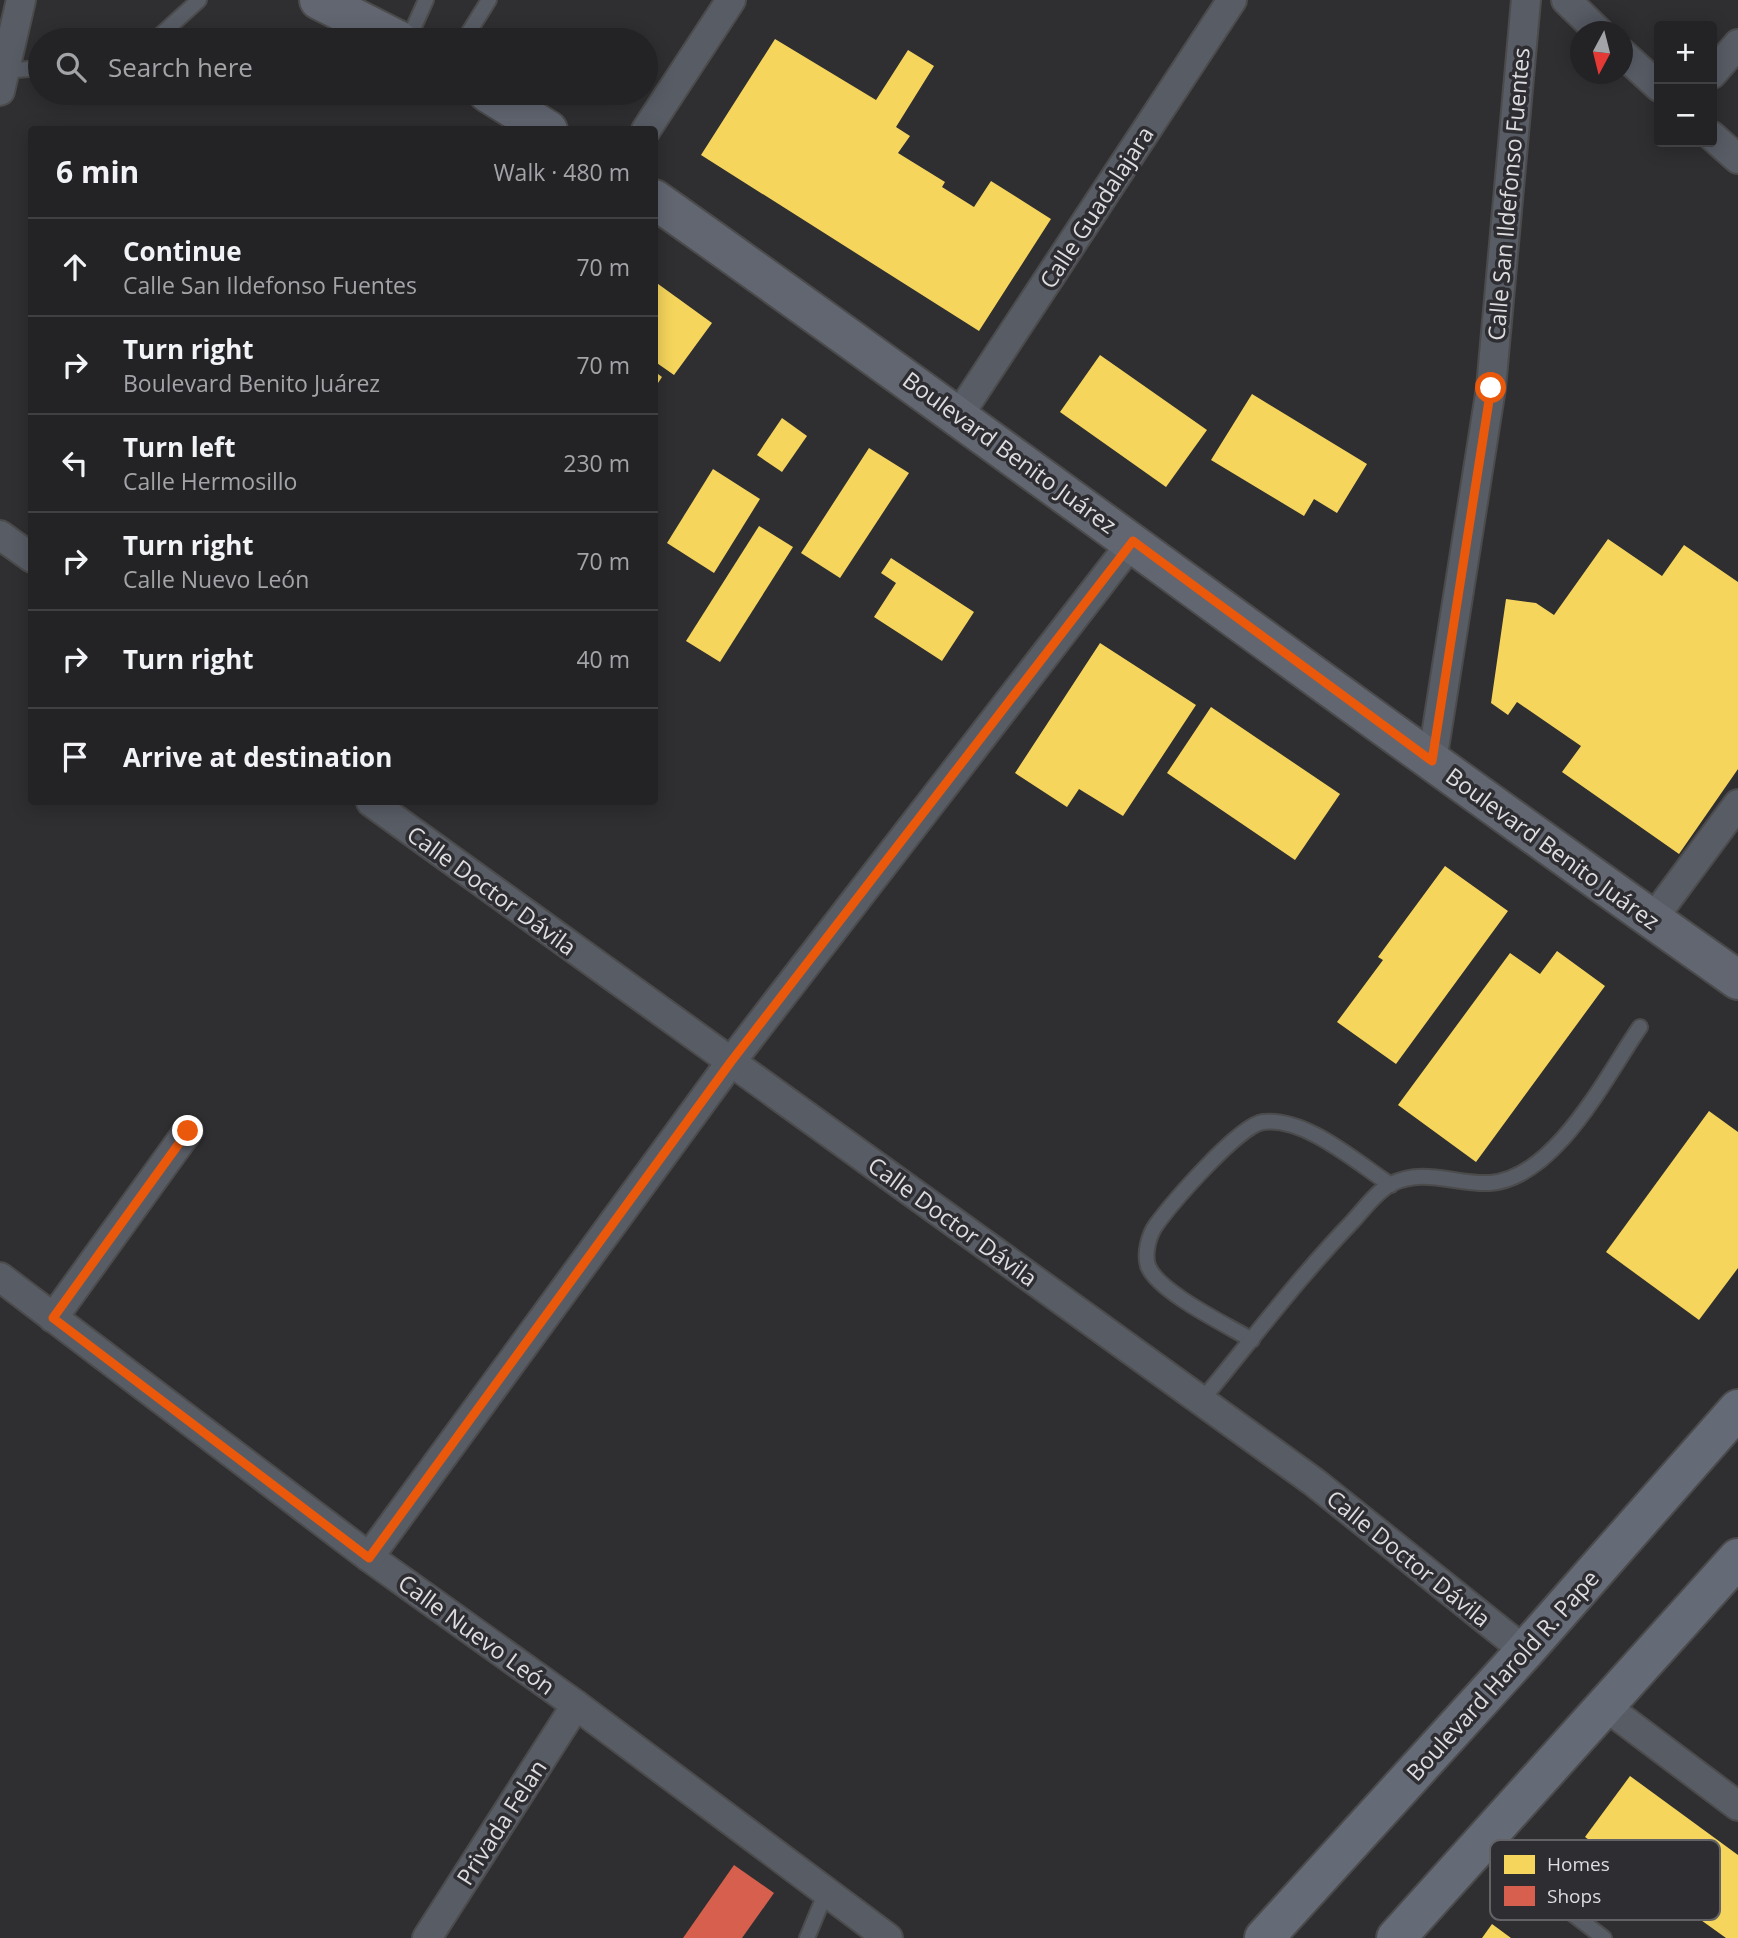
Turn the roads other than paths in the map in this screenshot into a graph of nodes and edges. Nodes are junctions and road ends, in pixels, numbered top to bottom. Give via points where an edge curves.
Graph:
1 (21, 0) edge
2 (199, 0) edge
3 (318, 0) edge
4 (426, 0) edge
5 (489, 0) edge
6 (731, 0) edge
7 (1232, 0) edge
8 (1526, 0) edge
9 (1566, 0) edge
10 (1588, 21) edge
11 (168, 28) edge
12 (374, 28) edge
13 (413, 28) edge
14 (472, 28) edge
15 (1738, 44) edge
16 (1633, 63) edge
17 (1717, 68) edge
18 (28, 72) edge
19 (2, 81) edge
20 (1656, 84) edge
21 (507, 105) edge
22 (542, 126) edge
23 (649, 126) edge
24 (1717, 140) edge
25 (1738, 159) edge
26 (658, 202) edge
27 (959, 415) junction
28 (0, 535) edge
29 (1133, 541) junction
30 (28, 555) edge
31 (1432, 761) junction
32 (1738, 804) edge
33 (375, 805) edge
34 (1652, 920) junction
35 (1738, 980) edge
36 (1640, 1027) dead end
37 (730, 1063) junction
38 (188, 1131) dead end
39 (1391, 1185) junction
40 (0, 1278) edge
41 (53, 1318) junction
42 (1252, 1340) junction
43 (1202, 1401) junction
44 (1738, 1409) edge
45 (369, 1558) junction
46 (1738, 1558) edge
47 (1525, 1651) junction
48 (576, 1705) junction
49 (1605, 1706) junction
50 (1738, 1805) edge
51 (1481, 1844) junction
52 (1490, 1851) edge
53 (826, 1892) junction
54 (1580, 1920) edge
55 (427, 1938) edge
56 (807, 1938) edge
57 (888, 1938) edge
58 (1264, 1938) edge
59 (1396, 1938) edge
60 (1604, 1938) edge

1 - 19 street
2 - 11 lane
3 - 12 main road
4 - 13 lane
5 - 14 lane
6 - 23 street
7 - 27 street, Calle Guadalajara
8 - 31 street, Calle San Ildefonso Fuentes via 1491,388
9 - 10 street
15 - 17 street
16 - 20 street
18 - 19 lane
21 - 22 main road
24 - 25 street
26 - 27 main road, Boulevard Benito Juárez
27 - 29 main road, Boulevard Benito Juárez
28 - 30 street
29 - 31 main road, Boulevard Benito Juárez
29 - 37 street
31 - 34 main road, Boulevard Benito Juárez
32 - 34 street
33 - 37 street, Calle Doctor Dávila
34 - 35 main road, Boulevard Benito Juárez
36 - 39 lane via 1547,1157 1515,1178 1490,1183 1410,1177
37 - 43 street, Calle Doctor Dávila
37 - 45 street
38 - 41 street
39 - 42 lane via 1338,1237
39 - 42 lane via 1307,1129 1286,1124 1261,1122 1235,1136 1217,1156 1156,1226 1147,1245 1148,1266 1163,1284
40 - 41 street, Calle Nuevo León
41 - 45 street, Calle Nuevo León
42 - 43 lane
43 - 47 street, Calle Doctor Dávila via 1314,1482
44 - 47 highway, Boulevard Harold R. Pape
45 - 48 street, Calle Nuevo León
46 - 49 highway
47 - 58 highway, Boulevard Harold R. Pape
48 - 53 street, Calle Nuevo León
48 - 55 street, Privada Felan
49 - 50 street
49 - 51 highway
51 - 52 lane
51 - 59 highway
53 - 56 lane
53 - 57 street, Calle Nuevo León
54 - 60 lane

